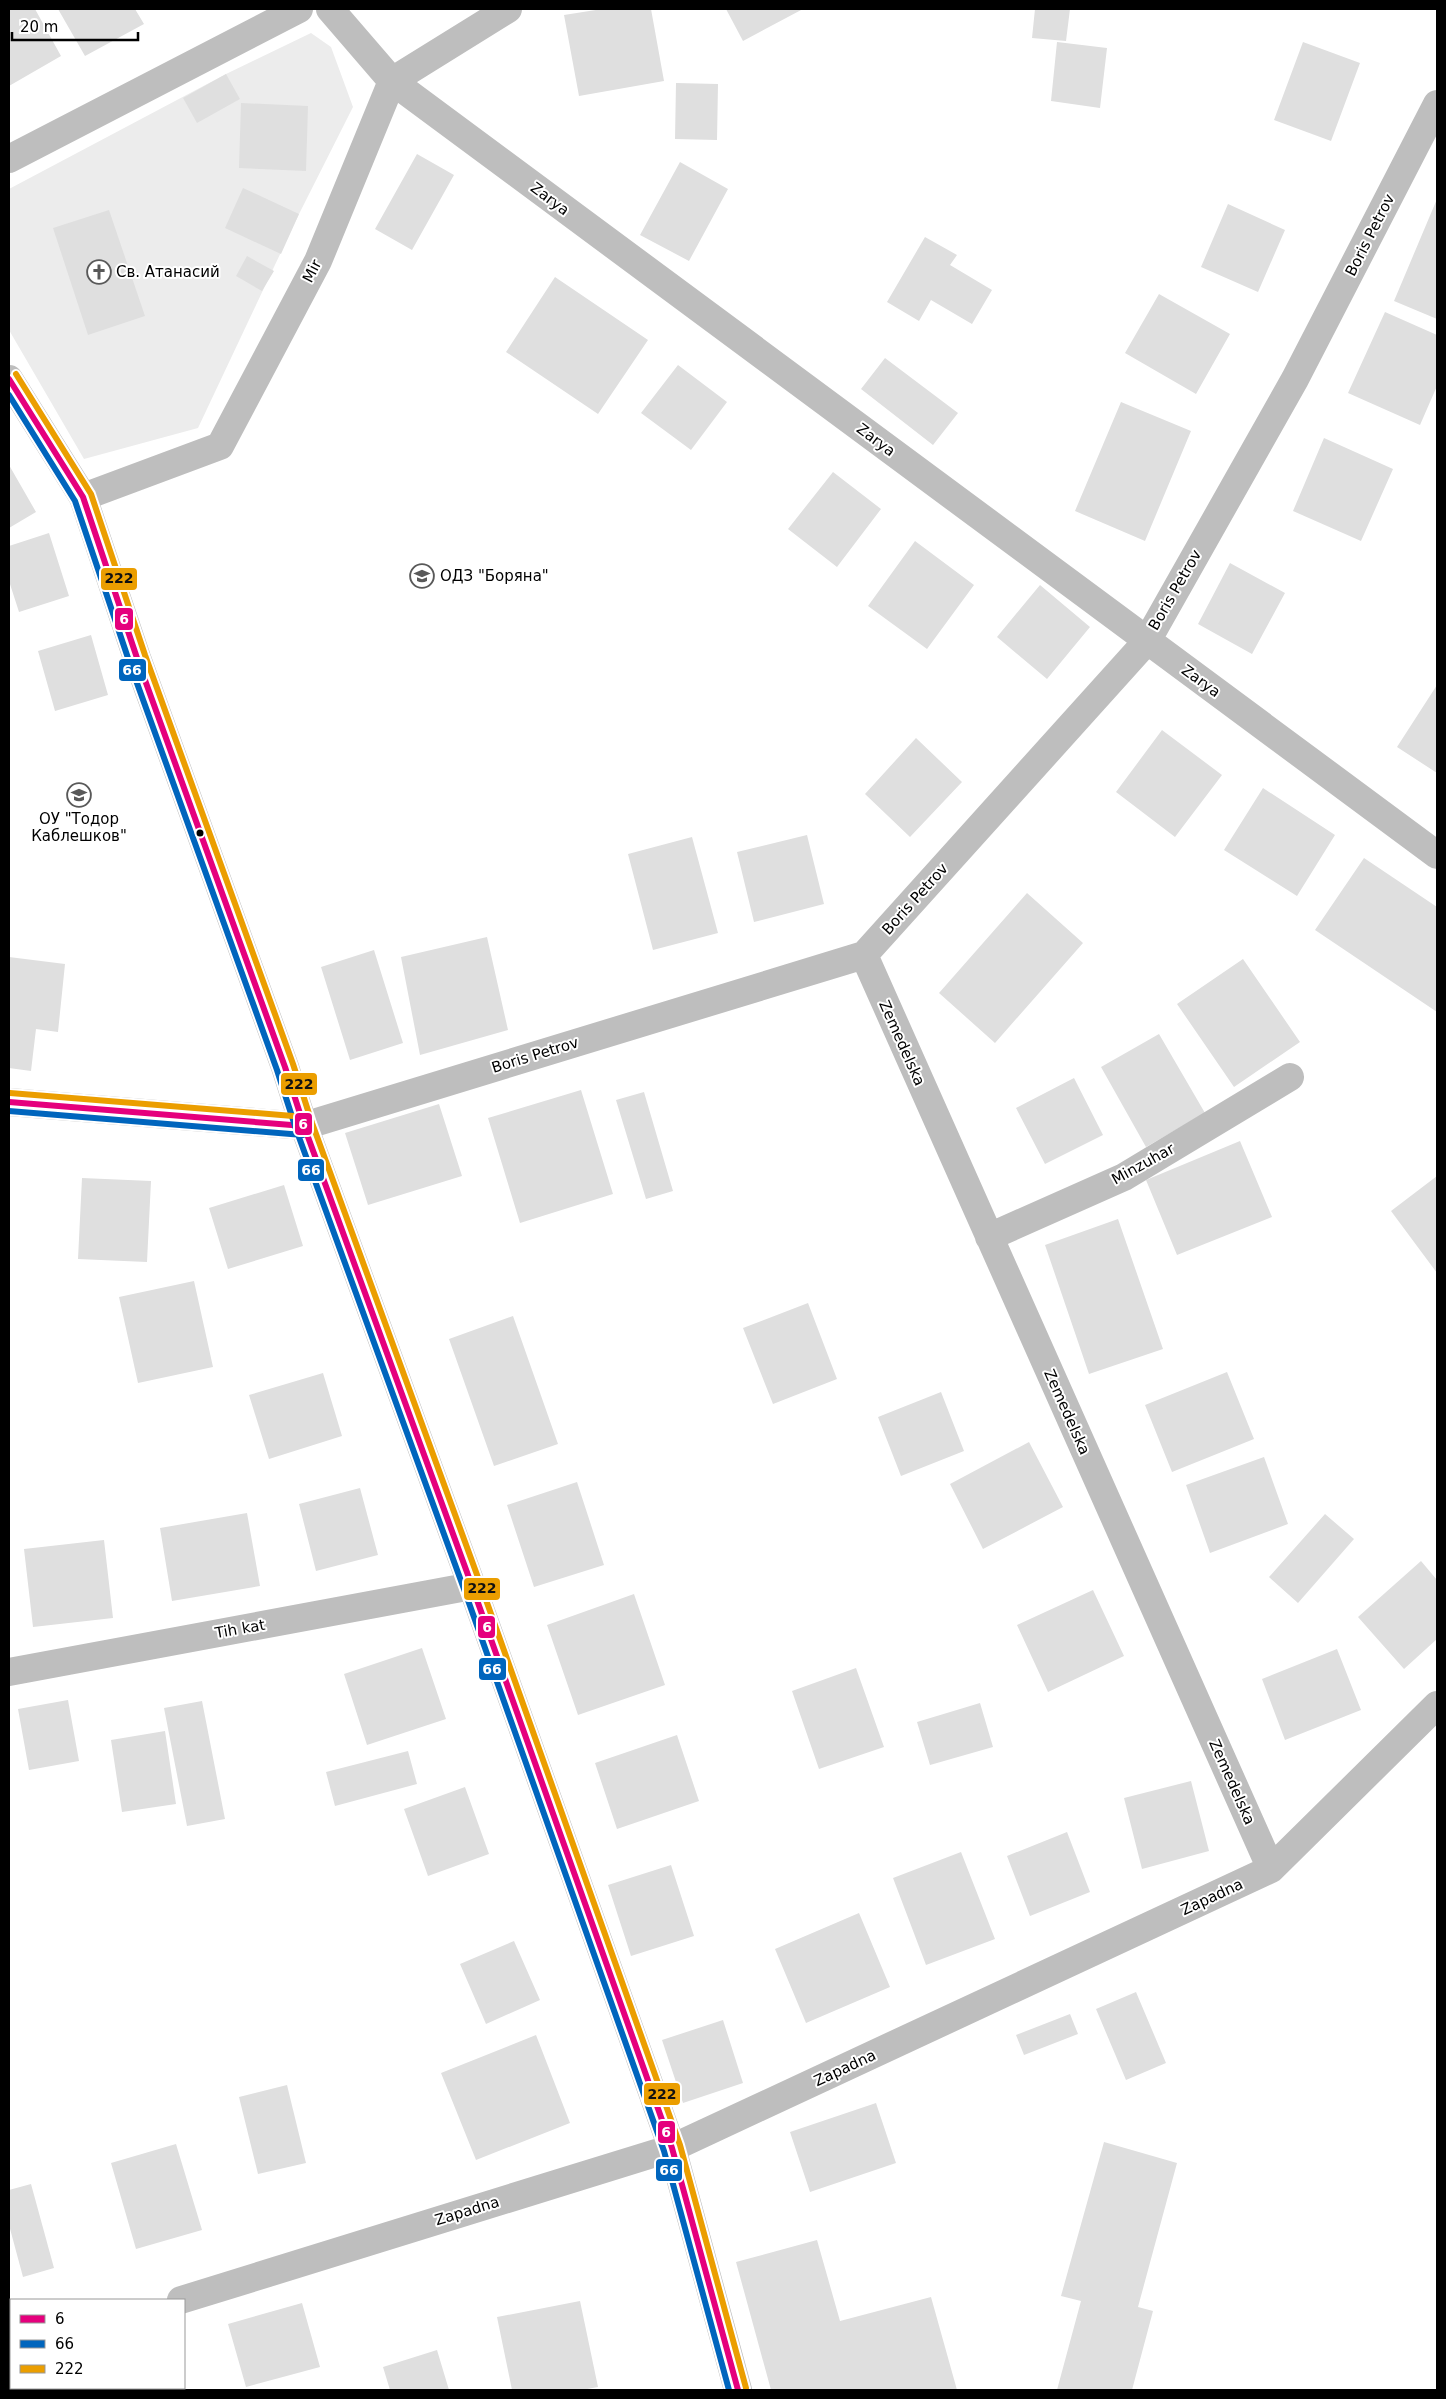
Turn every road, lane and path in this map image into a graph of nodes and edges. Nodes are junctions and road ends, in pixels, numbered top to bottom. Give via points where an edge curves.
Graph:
1 (299, 9) edge
2 (330, 9) edge
3 (508, 9) edge
4 (392, 81) junction
5 (1437, 104) edge
6 (9, 159) edge
7 (9, 379) edge
8 (83, 497) junction
9 (1147, 641) junction
10 (1437, 855) edge
11 (864, 956) junction
12 (1290, 1077) dead end
13 (9, 1102) edge
14 (304, 1126) junction
15 (989, 1237) junction
16 (472, 1586) junction
17 (9, 1672) edge
18 (1437, 1704) edge
19 (1271, 1870) junction
20 (672, 2148) junction
21 (184, 2299) edge
22 (738, 2390) edge

1 - 6 street
2 - 4 street, Zarya
3 - 4 street
4 - 8 street, Mir via 318,261 220,446
4 - 9 street, Zarya
5 - 9 street, Boris Petrov via 1295,379
7 - 8 street
8 - 14 street
9 - 10 street, Zarya
9 - 11 street, Boris Petrov
11 - 14 street, Boris Petrov
11 - 15 street, Zemedelska
12 - 15 street, Minzuhar via 1124,1177
13 - 14 street, Boris Petrov
14 - 16 street
15 - 19 street, Zemedelska
16 - 17 street, Tih kat
16 - 20 street
18 - 19 street, Zapadna
19 - 20 street, Zapadna
20 - 21 street, Zapadna
20 - 22 street

